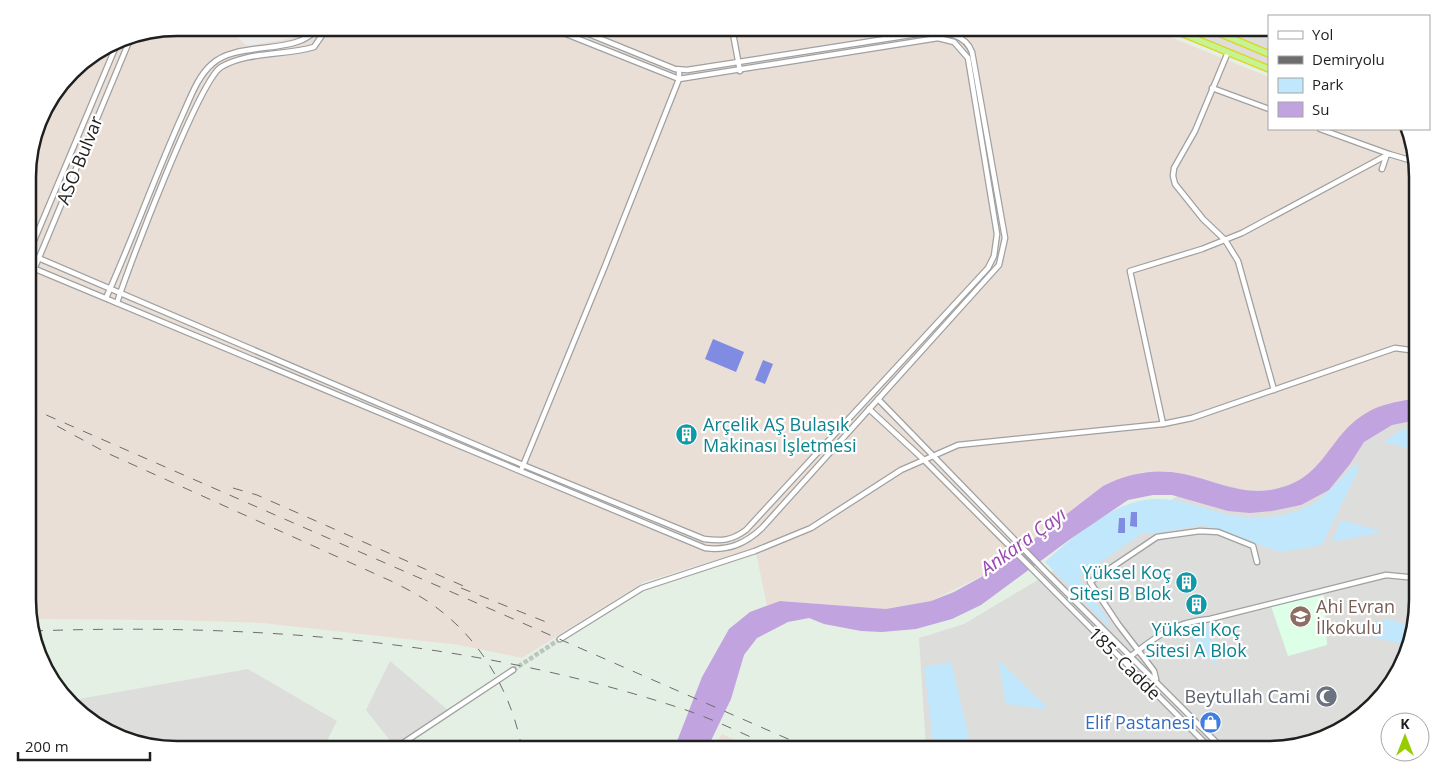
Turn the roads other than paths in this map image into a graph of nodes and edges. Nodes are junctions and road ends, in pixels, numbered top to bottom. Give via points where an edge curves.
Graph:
1 (734, 36) edge
2 (901, 36) edge
3 (958, 36) edge
4 (1188, 36) edge
5 (1226, 36) edge
6 (307, 37) edge
7 (321, 37) edge
8 (573, 37) edge
9 (596, 37) edge
10 (126, 46) edge
11 (114, 52) edge
12 (1228, 52) junction
13 (1268, 54) edge
14 (738, 61) junction
15 (1268, 69) edge
16 (679, 70) junction
17 (740, 71) junction
18 (679, 79) junction
19 (1212, 88) junction
20 (1268, 109) edge
21 (1323, 130) edge
22 (1388, 156) junction
23 (1408, 160) edge
24 (1382, 169) dead end
25 (37, 234) edge
26 (1225, 240) junction
27 (39, 259) junction
28 (37, 263) edge
29 (37, 270) edge
30 (110, 289) junction
31 (120, 293) junction
32 (106, 298) junction
33 (117, 302) junction
34 (1409, 350) edge
35 (1274, 390) junction
36 (878, 399) junction
37 (869, 409) junction
38 (1163, 424) junction
39 (933, 455) junction
40 (923, 459) junction
41 (523, 465) junction
42 (520, 471) junction
43 (1257, 562) dead end
44 (1409, 577) edge
45 (560, 639) tunnel mouth
46 (1138, 651) junction
47 (1131, 656) junction
48 (513, 670) tunnel mouth
49 (1156, 679) junction
50 (1202, 740) edge
51 (1214, 740) edge
52 (408, 741) edge

1 - 14 street
2 - 14 street
3 - 36 street via 972,52 1005,238 1004,252 991,277
4 - 12 highway
5 - 13 highway
6 - 30 street via 237,52 221,58 204,72 174,134
7 - 31 street via 314,47 242,60 223,66 214,74 198,102
8 - 18 street
9 - 16 street
10 - 27 street, ASO Bulvar
11 - 25 street, ASO Bulvar
12 - 15 highway
12 - 19 street
14 - 16 street
14 - 17 street
16 - 18 street
17 - 18 street
17 - 41 street via 938,38 954,42 968,58 997,234 994,256 981,276 746,530 734,538 721,541 704,538
18 - 41 street
19 - 20 street
19 - 26 street via 1173,176 1175,184 1203,219
21 - 22 street
22 - 23 street
22 - 24 street
22 - 26 street
26 - 35 street via 1242,269
26 - 38 street via 1130,271
27 - 28 street, ASO Bulvar
27 - 30 street
29 - 32 street
30 - 31 street
30 - 32 street
31 - 33 street
31 - 41 street
32 - 33 street
33 - 42 street
34 - 35 street via 1395,348
35 - 38 street via 1192,418
36 - 37 street
36 - 39 street, 185. Cadde
37 - 40 street, 185. Cadde
37 - 42 street via 762,528 733,547 705,548
38 - 39 street via 986,441 958,445
39 - 40 street
39 - 47 street, 185. Cadde
40 - 45 street via 811,528 755,551 642,588
40 - 50 street, 185. Cadde
41 - 42 street
43 - 46 street via 1253,546 1218,532 1200,531 1157,537 1090,582
44 - 46 street via 1386,575 1210,618 1190,620 1167,629
46 - 47 street
46 - 49 street via 1154,671
47 - 49 street, 185. Cadde
48 - 52 street
49 - 51 street, 185. Cadde

